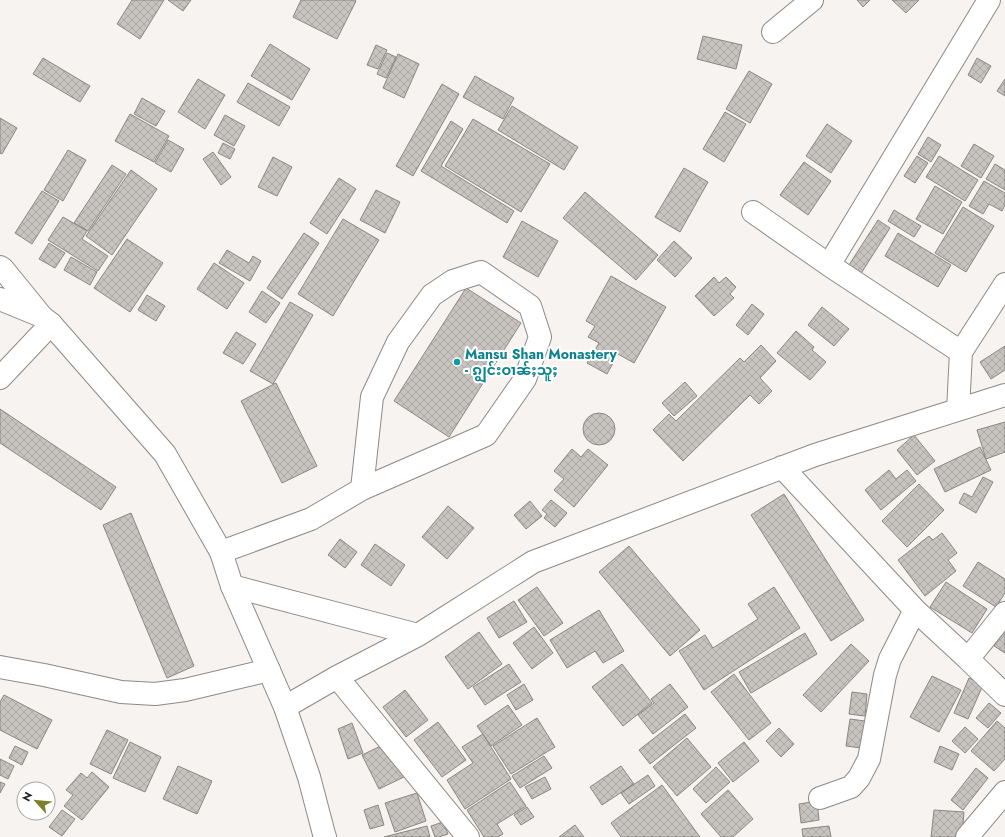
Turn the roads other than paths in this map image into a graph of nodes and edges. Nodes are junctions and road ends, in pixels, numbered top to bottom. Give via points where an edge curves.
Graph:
1 (812, 0) edge
2 (989, 0) edge
3 (772, 32) dead end
4 (754, 212) dead end
5 (829, 265) junction
6 (0, 267) edge
7 (1005, 284) edge
8 (0, 299) edge
9 (47, 320) junction
10 (962, 352) junction
11 (0, 378) edge
12 (1005, 395) edge
13 (958, 410) junction
14 (782, 467) junction
15 (362, 489) junction
16 (221, 552) junction
17 (232, 586) junction
18 (915, 610) junction
19 (1005, 613) edge
20 (418, 635) junction
21 (968, 659) junction
22 (0, 667) edge
23 (269, 670) junction
24 (337, 677) junction
25 (1005, 696) edge
26 (285, 707) junction
27 (1005, 792) edge
28 (820, 798) dead end
29 (324, 836) edge
30 (468, 837) edge
31 (967, 837) edge

1 - 3 street
2 - 5 street
4 - 5 street
5 - 10 street
6 - 9 street
7 - 10 street
8 - 9 street
9 - 11 street
9 - 16 street via 164,454
10 - 13 street
12 - 13 street
13 - 14 street
14 - 18 street
14 - 20 street via 534,562
15 - 15 street via 372,397 398,342 432,295 453,281 481,272 530,306 540,337 525,379 486,435
15 - 16 street via 311,519
16 - 17 street
17 - 20 street
17 - 23 street
18 - 21 street
18 - 28 street via 885,674 869,759 859,778 850,786
19 - 21 street
20 - 24 street
21 - 25 street
22 - 23 street via 121,692 155,694 185,690
23 - 26 street
24 - 26 street
24 - 30 street
26 - 29 street via 309,777
27 - 31 street

